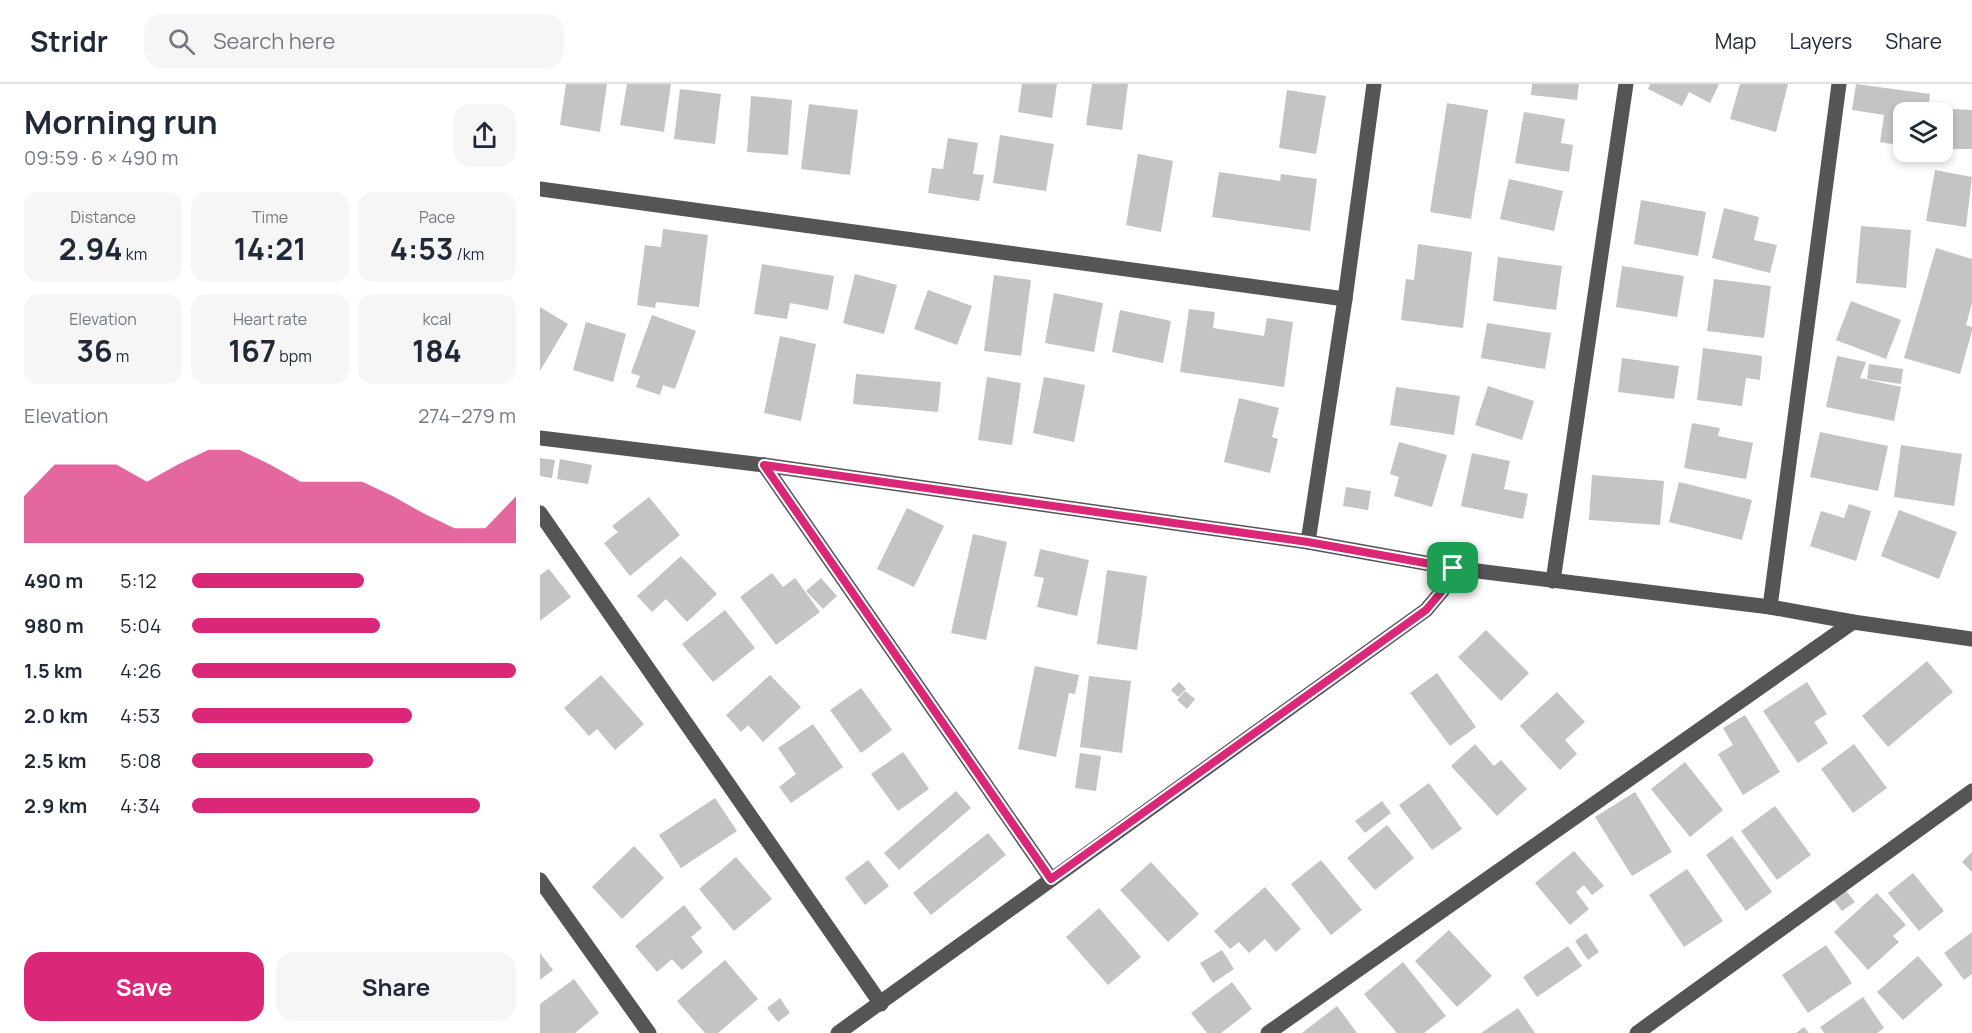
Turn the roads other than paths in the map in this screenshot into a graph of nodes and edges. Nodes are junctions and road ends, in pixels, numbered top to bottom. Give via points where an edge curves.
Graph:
1 (1374, 84) edge
2 (1626, 84) edge
3 (1839, 84) edge
4 (540, 189) edge
5 (1345, 299) junction
6 (540, 438) edge
7 (764, 465) junction
8 (540, 513) edge
9 (1308, 542) junction
10 (1453, 568) junction
11 (1553, 581) junction
12 (1770, 607) junction
13 (1853, 622) junction
14 (1972, 637) edge
15 (1972, 791) edge
16 (1051, 879) junction
17 (540, 880) edge
18 (881, 1004) junction
19 (649, 1033) edge
20 (838, 1033) edge
21 (1268, 1033) edge
22 (1637, 1033) edge

1 - 5 street
2 - 11 street
3 - 12 street
4 - 5 street
5 - 9 street
6 - 7 street
7 - 9 street
7 - 16 street
8 - 18 street
9 - 10 street
10 - 11 street
10 - 16 street via 1442,591 1426,610
11 - 12 street
12 - 13 street
13 - 14 street
13 - 21 street
15 - 22 street
16 - 18 street
17 - 19 street
18 - 20 street

